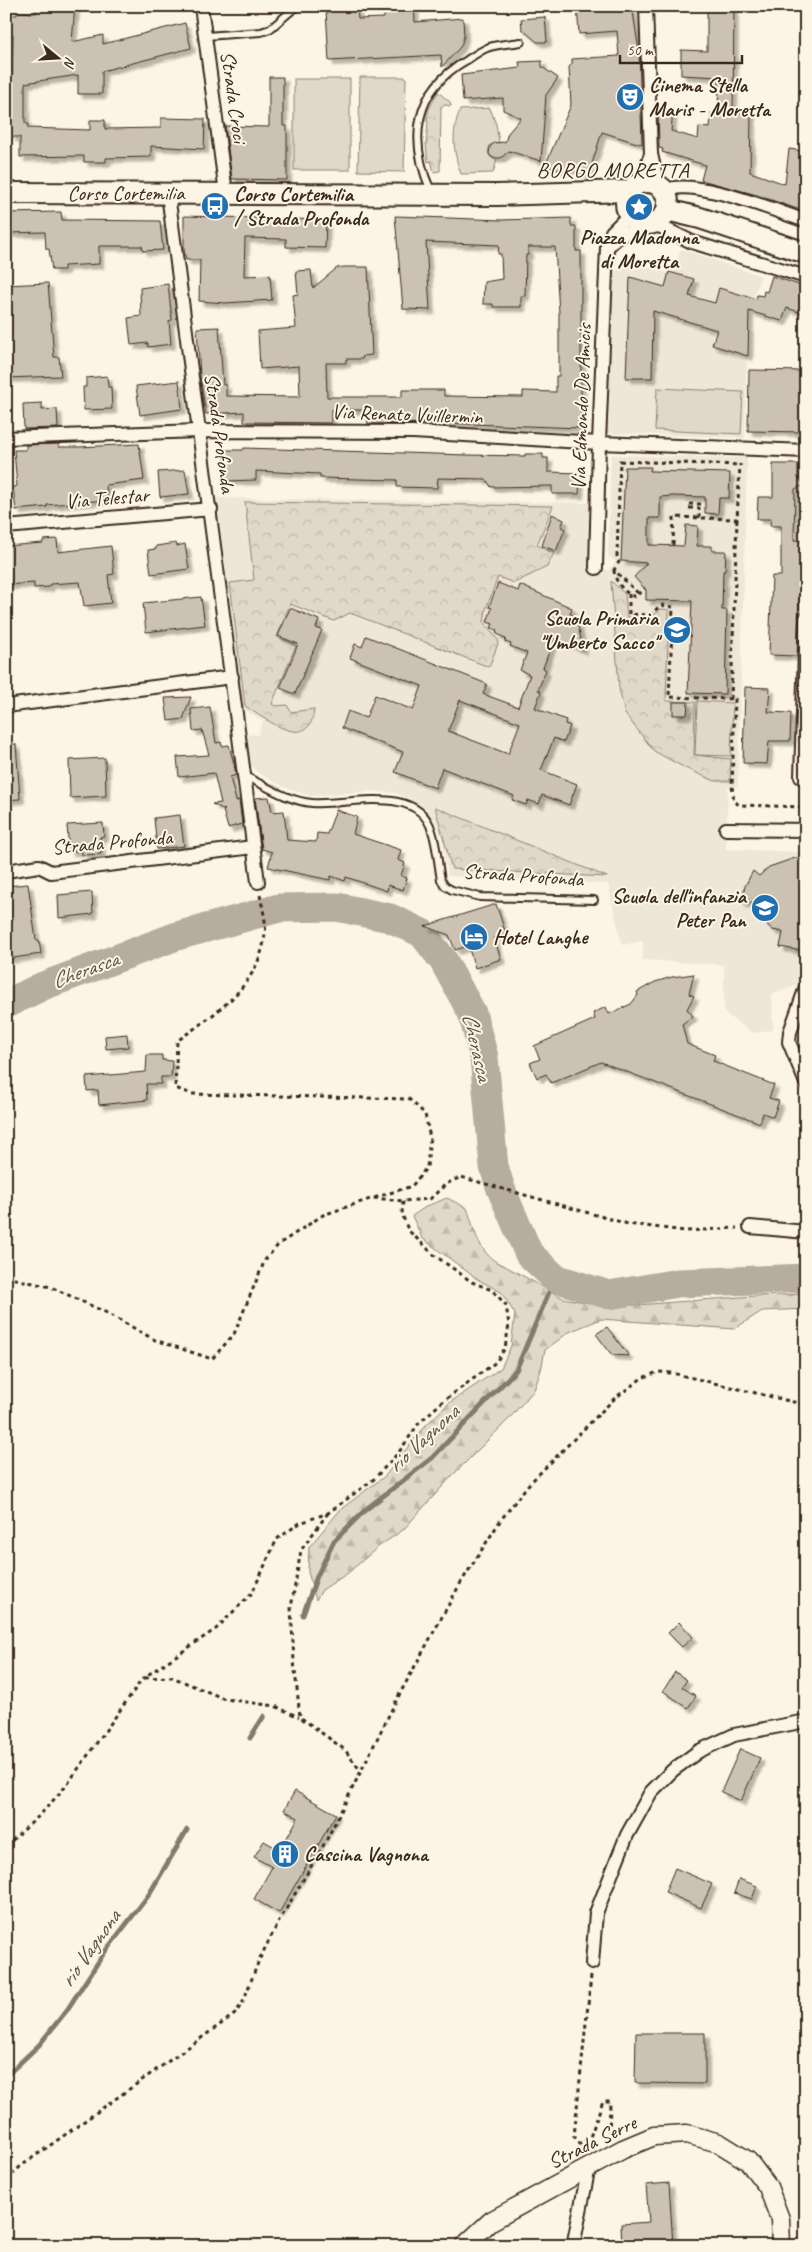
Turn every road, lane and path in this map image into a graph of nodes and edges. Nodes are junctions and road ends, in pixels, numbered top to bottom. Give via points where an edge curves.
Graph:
1 (201, 6) edge
2 (297, 6) edge
3 (646, 6) edge
4 (206, 36) junction
5 (521, 42) dead end
6 (651, 154) junction
7 (6, 193) edge
8 (226, 193) junction
9 (168, 194) junction
10 (432, 195) junction
11 (646, 204) junction
12 (806, 221) edge
13 (806, 253) edge
14 (806, 277) edge
15 (198, 431) junction
16 (6, 438) edge
17 (599, 443) junction
18 (741, 448) junction
19 (806, 450) edge
20 (646, 461) junction
21 (740, 465) junction
22 (646, 467) dead end
23 (705, 504) dead end
24 (211, 509) junction
25 (699, 518) junction
26 (738, 519) junction
27 (6, 527) edge
28 (673, 545) dead end
29 (596, 554) junction
30 (596, 568) dead end
31 (614, 570) junction
32 (645, 588) dead end
33 (629, 594) junction
34 (638, 594) junction
35 (806, 618) edge
36 (232, 678) junction
37 (731, 699) junction
38 (6, 706) edge
39 (245, 776) junction
40 (801, 777) dead end
41 (806, 807) edge
42 (726, 829) dead end
43 (806, 830) edge
44 (253, 847) junction
45 (6, 871) edge
46 (258, 882) joint
47 (594, 900) dead end
48 (806, 987) edge
49 (806, 1083) edge
50 (373, 1198) junction
51 (403, 1201) junction
52 (750, 1227) joint
53 (806, 1232) edge
54 (6, 1277) edge
55 (806, 1405) edge
56 (328, 1513) junction
57 (143, 1678) junction
58 (300, 1717) junction
59 (804, 1725) edge
60 (360, 1770) junction
61 (6, 1846) edge
62 (592, 1963) joint
63 (608, 2157) junction
64 (589, 2167) junction
65 (6, 2180) edge
66 (464, 2246) edge
67 (573, 2246) edge
68 (781, 2246) edge

1 - 4 street, Strada Croci
2 - 4 lane via 270,29 261,32
3 - 6 street
4 - 8 street, Strada Croci
5 - 10 lane via 487,48 454,67 434,88 421,111 417,141 421,170
6 - 11 street
6 - 11 street
7 - 9 main road, Corso Cortemilia
8 - 9 main road, Corso Cortemilia
8 - 10 main road, Corso Cortemilia
9 - 15 street, Strada Profonda
10 - 11 main road, Corso Cortemilia via 547,195 586,191
11 - 12 street via 672,187 706,189
11 - 13 main road, Corso Cortemilia
11 - 14 street via 692,242
11 - 17 street, Via Edmondo De Amicis via 612,232 607,247
15 - 16 street, Via Renato Vuillermin
15 - 17 street, Via Renato Vuillermin via 413,432
15 - 24 street, Strada Profonda
17 - 18 street, Via Renato Vuillermin
17 - 29 street, Via Edmondo De Amicis
18 - 19 street, Via Renato Vuillermin
18 - 21 path
20 - 21 path
20 - 22 path
20 - 31 path via 620,461 619,562
21 - 26 path
23 - 25 path via 689,504 689,508 699,508
24 - 27 street, Via Telestar
24 - 36 street, Strada Profonda
25 - 26 path
25 - 28 path via 674,517
26 - 37 path
29 - 30 street, Via Edmondo De Amicis
29 - 31 path
31 - 33 path via 614,579
31 - 34 path
32 - 34 path
33 - 34 path via 635,597
33 - 37 path via 629,614 650,615 661,606 673,606 669,697
35 - 40 street
36 - 38 street
36 - 39 street, Strada Profonda
37 - 41 path via 735,699 734,801 739,805
39 - 44 street, Strada Profonda
39 - 47 lane, Strada Profonda via 285,796 310,803 381,799 416,809 432,830 441,880 452,890 480,897
42 - 43 street
44 - 45 street, Strada Profonda via 51,872 39,866
44 - 46 street, Strada Profonda
46 - 50 path via 266,932 261,956 228,1005 177,1041 175,1088 192,1094 409,1100 425,1114 430,1138 426,1167 412,1186
48 - 49 street via 789,1042
50 - 51 path
50 - 54 path via 323,1216 279,1244 265,1260 234,1334 212,1359 155,1340 51,1287
51 - 52 path via 430,1199 446,1184 460,1177 628,1224 686,1231
51 - 56 path via 402,1214 408,1230 434,1255 472,1282 492,1290 506,1305 510,1325 505,1348 496,1362 419,1423 399,1452 374,1479
52 - 53 street
55 - 60 path via 658,1372 642,1378 615,1398 528,1485 500,1521 460,1584
56 - 57 path via 300,1523 277,1539 252,1593 216,1629
56 - 58 path via 301,1550 291,1608
57 - 58 path via 172,1677 226,1699 275,1706
57 - 61 path via 66,1786
58 - 60 path via 344,1750
59 - 62 street via 734,1735 699,1751 651,1792 627,1836 596,1913
60 - 65 path via 326,1841 270,1938 235,2014 21,2166
62 - 63 path via 574,2136 580,2144 590,2137 603,2101 610,2101
63 - 64 main road, Strada Serre
63 - 68 main road, Strada Serre via 654,2136 687,2134 720,2143 748,2161 768,2187 780,2218
64 - 66 main road, Strada Serre via 491,2221
64 - 67 street

